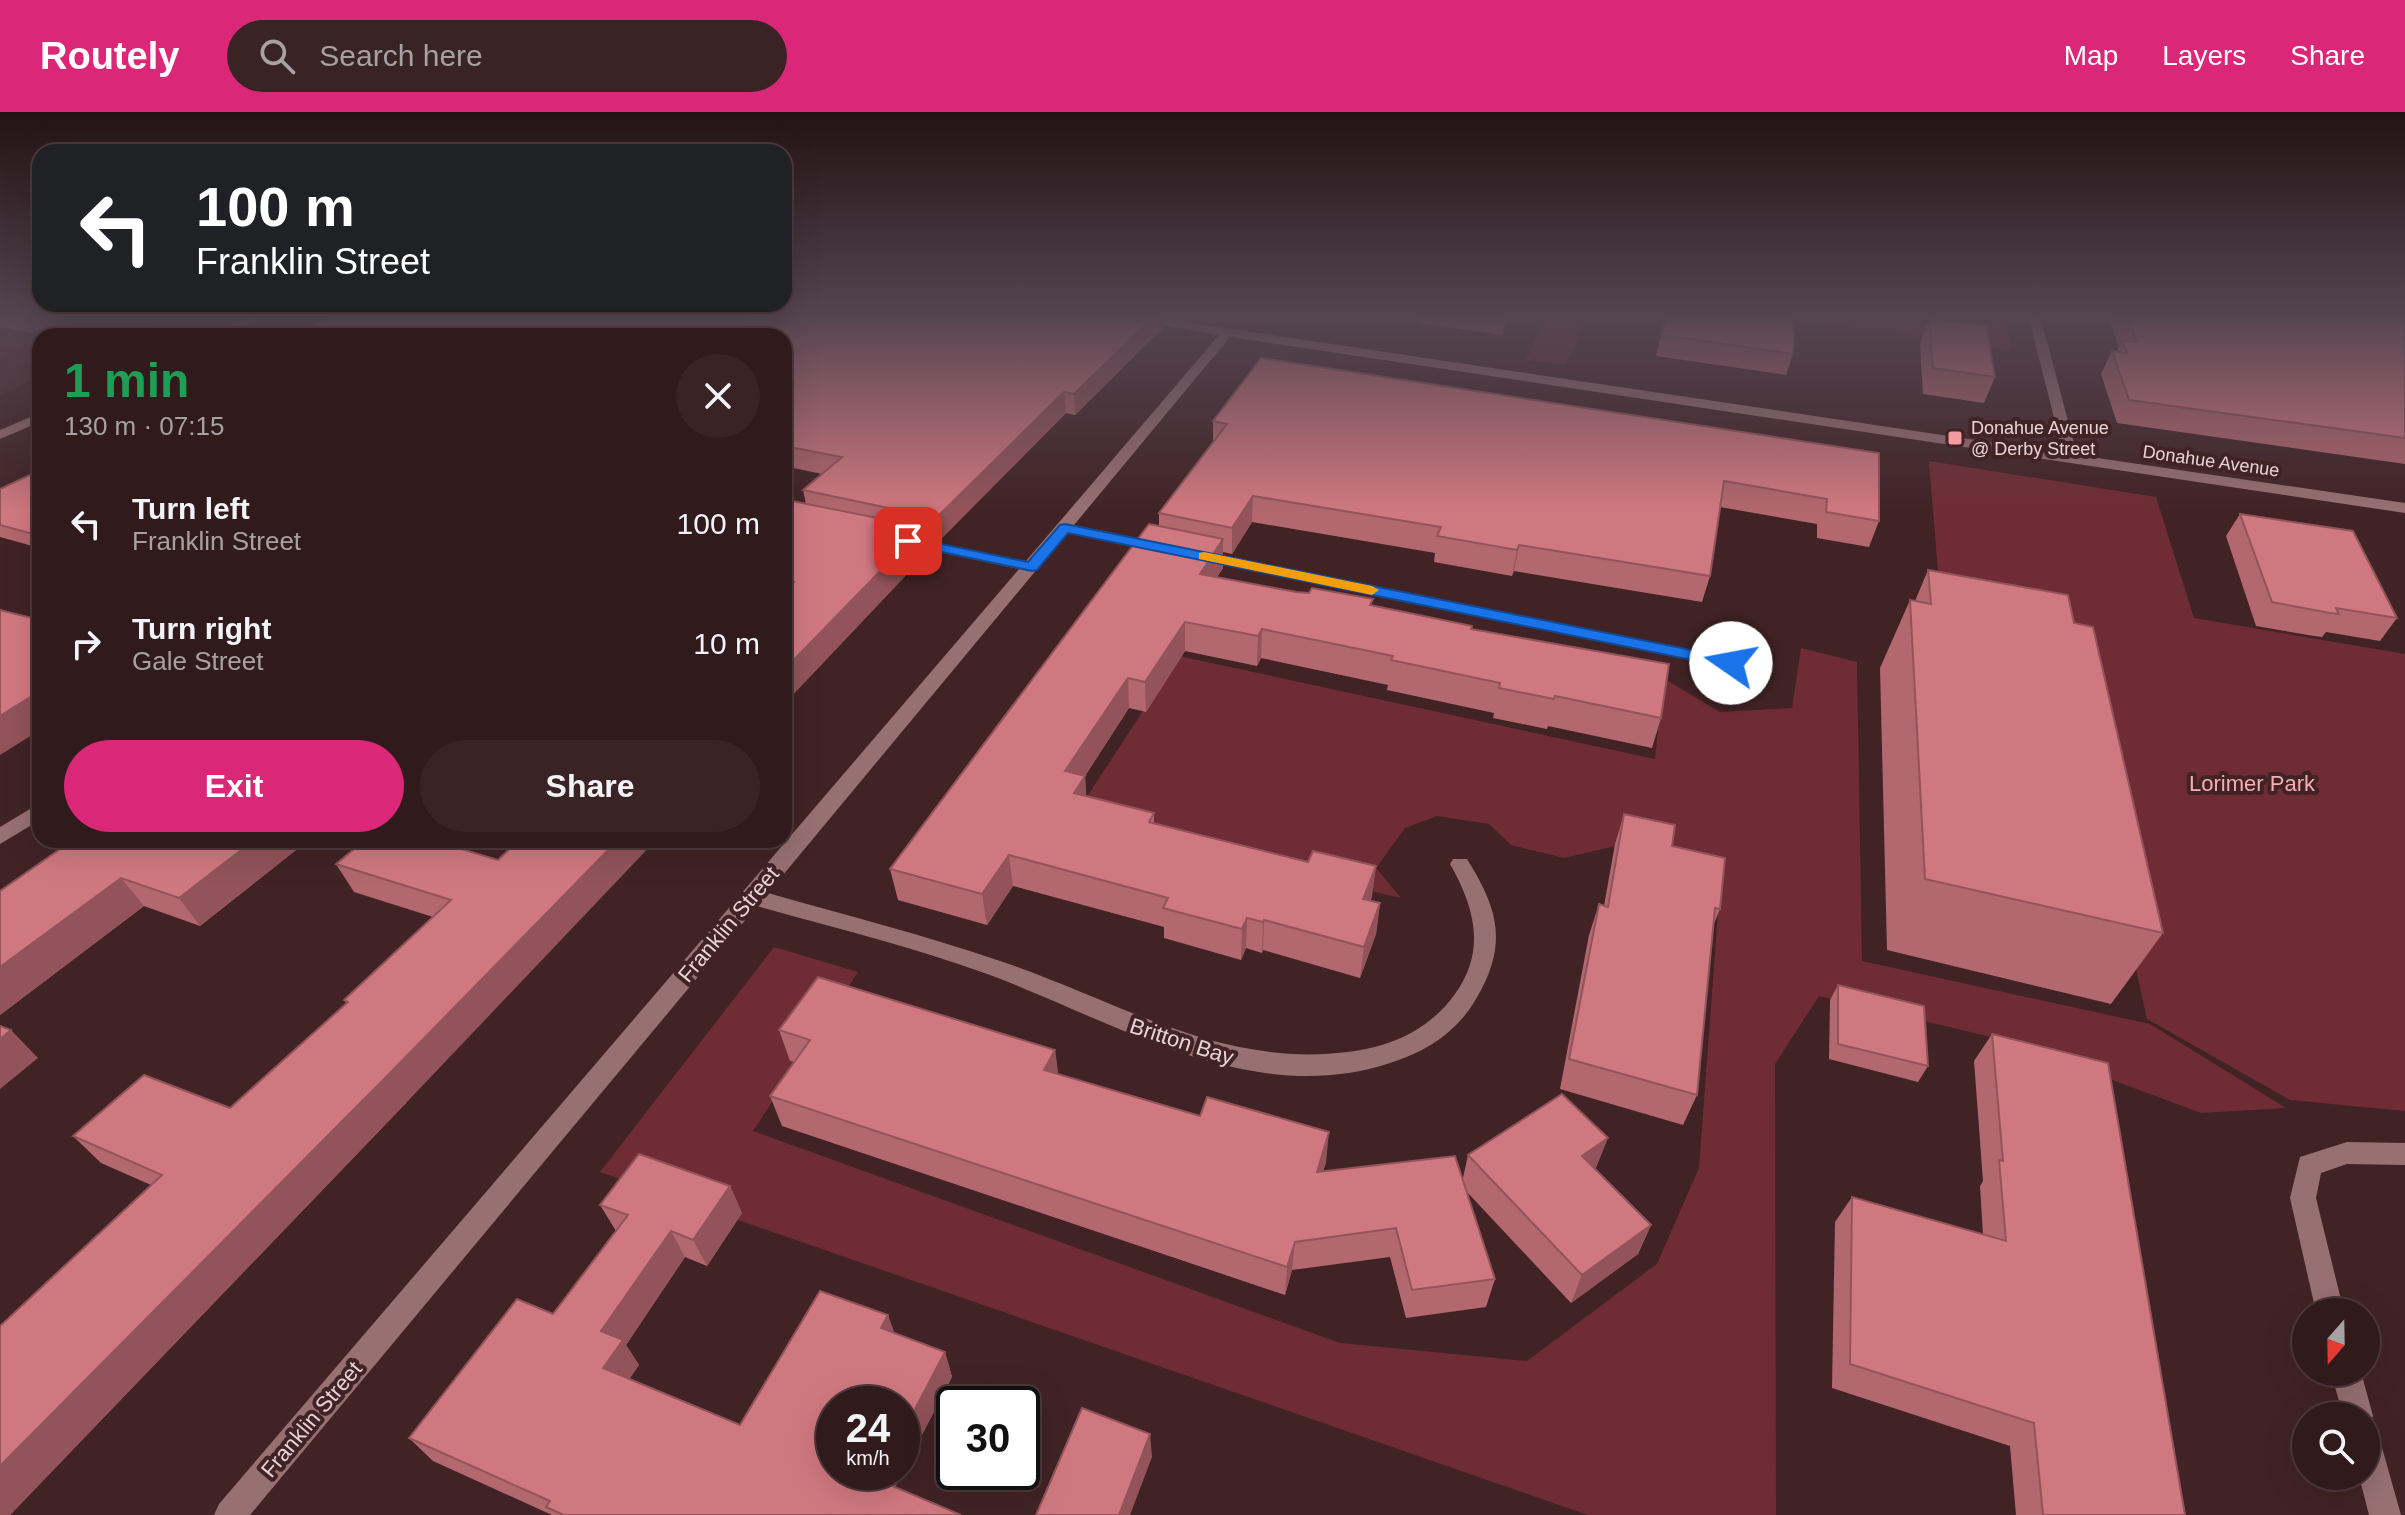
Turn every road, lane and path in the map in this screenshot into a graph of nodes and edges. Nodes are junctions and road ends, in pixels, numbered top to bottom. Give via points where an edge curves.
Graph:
1 (1188, 380) edge
2 (1548, 380) edge
3 (2051, 380) edge
4 (32, 421) edge
5 (0, 435) edge
6 (2071, 458) junction
7 (2405, 508) edge
8 (1065, 528) junction
9 (892, 538) edge
10 (1032, 567) junction
11 (1731, 663) dead end
12 (32, 815) edge
13 (0, 837) edge
14 (792, 848) edge
15 (792, 848) edge
16 (1460, 864) dead end
17 (751, 896) junction
18 (2405, 1154) edge
19 (2326, 1298) edge
20 (2378, 1490) edge
21 (230, 1515) edge
22 (2385, 1515) edge

1 - 8 street, Franklin Street
2 - 6 street, Donahue Avenue
3 - 6 street
4 - 5 street
6 - 7 street, Donahue Avenue
8 - 10 street, Franklin Street
8 - 11 street
9 - 10 street
10 - 15 street, Franklin Street
12 - 13 street
14 - 17 street, Franklin Street
16 - 17 street, Britton Bay via 1488,921 1485,954 1472,988 1451,1018 1425,1039 1391,1054 1340,1065 1287,1066 1182,1045 991,967
17 - 21 street, Franklin Street
18 - 19 street via 2347,1153 2309,1165 2303,1198
20 - 22 street

